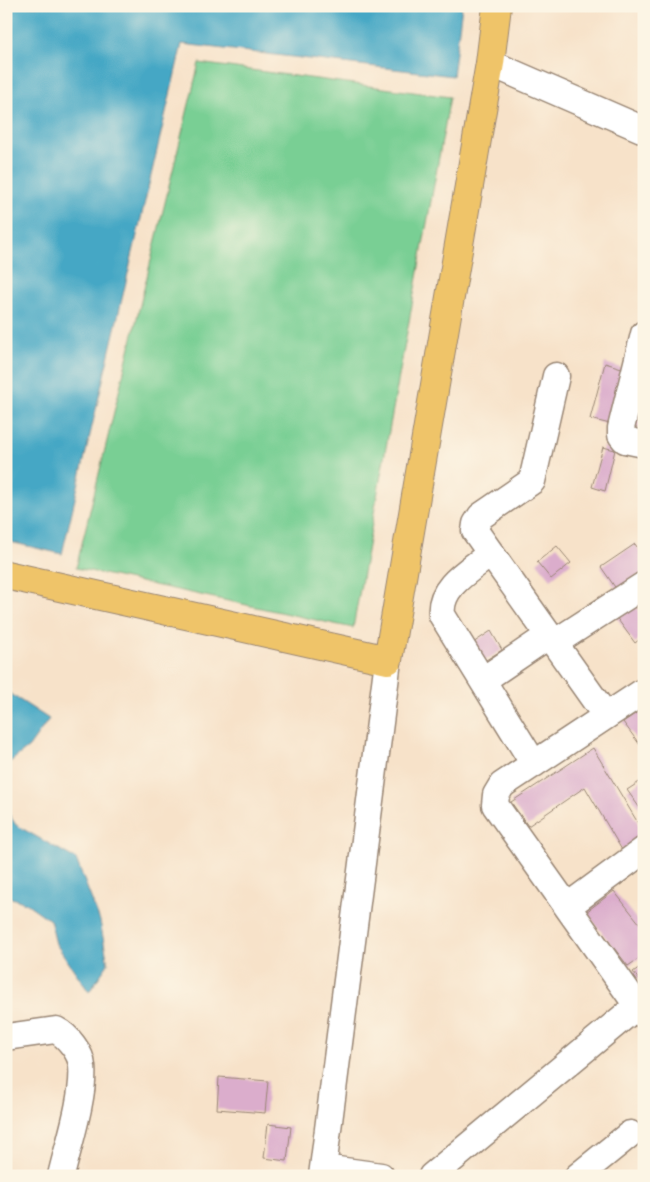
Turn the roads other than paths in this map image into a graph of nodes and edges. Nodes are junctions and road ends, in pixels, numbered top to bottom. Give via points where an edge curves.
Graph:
1 (497, 6) edge
2 (490, 63) junction
3 (644, 130) edge
4 (644, 334) edge
5 (556, 376) dead end
6 (644, 444) edge
7 (490, 554) junction
8 (6, 575) edge
9 (644, 585) edge
10 (551, 639) junction
11 (388, 660) junction
12 (482, 680) junction
13 (644, 691) edge
14 (606, 716) junction
15 (534, 764) junction
16 (644, 850) edge
17 (568, 906) junction
18 (641, 1011) edge
19 (6, 1037) edge
20 (630, 1134) dead end
21 (322, 1172) edge
22 (60, 1176) edge
23 (381, 1176) edge
24 (432, 1176) edge
25 (578, 1176) edge

1 - 2 main road
2 - 3 street
2 - 11 main road
4 - 6 street via 621,435 625,440
5 - 7 street via 532,481 481,516 476,524 475,531
7 - 10 street
7 - 12 street via 444,594 440,604 442,615
8 - 11 main road
9 - 10 street
10 - 12 street
10 - 14 street
11 - 21 street
12 - 15 street
13 - 14 street
14 - 15 street
15 - 17 street via 502,786 496,795 495,805
16 - 17 street
17 - 18 street
18 - 24 street
19 - 22 street via 56,1030 71,1042 82,1064 82,1081
20 - 25 street
21 - 23 street

